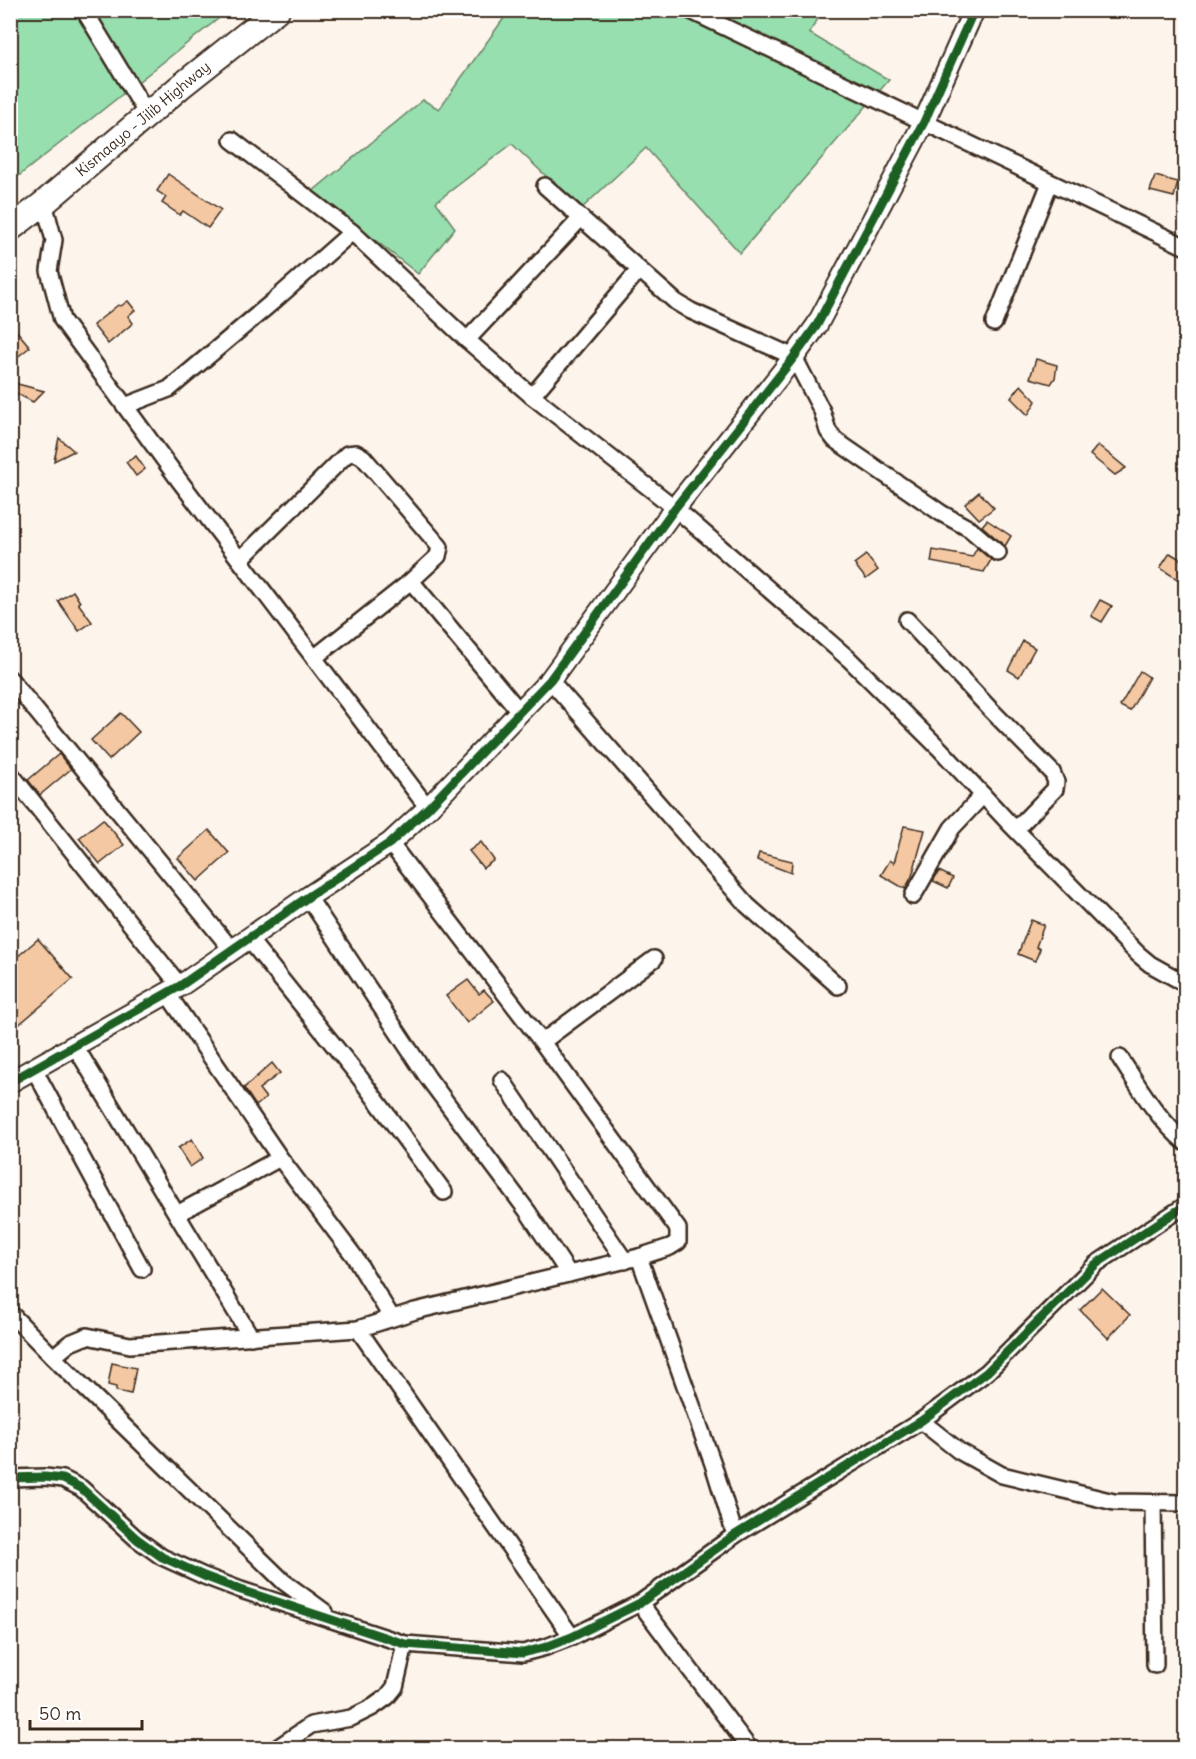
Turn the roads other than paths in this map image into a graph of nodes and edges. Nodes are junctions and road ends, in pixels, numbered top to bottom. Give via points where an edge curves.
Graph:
1 (84, 10) edge
2 (277, 10) edge
3 (689, 10) edge
4 (974, 10) edge
5 (147, 114) junction
6 (924, 122) junction
7 (231, 140) dead end
8 (1050, 183) junction
9 (545, 186) dead end
10 (44, 203) junction
11 (581, 218) junction
12 (10, 229) edge
13 (352, 232) junction
14 (1185, 248) edge
15 (639, 270) junction
16 (994, 323) dead end
17 (467, 340) junction
18 (794, 357) junction
19 (532, 396) junction
20 (125, 406) junction
21 (675, 508) junction
22 (998, 552) dead end
23 (240, 560) junction
24 (411, 580) junction
25 (907, 620) dead end
26 (314, 658) junction
27 (10, 679) edge
28 (550, 680) junction
29 (520, 712) junction
30 (10, 773) edge
31 (983, 795) junction
32 (428, 808) junction
33 (1016, 829) junction
34 (390, 843) junction
35 (913, 896) dead end
36 (308, 897) junction
37 (240, 944) junction
38 (654, 959) dead end
39 (1185, 984) edge
40 (838, 986) dead end
41 (174, 989) junction
42 (542, 1042) junction
43 (75, 1046) junction
44 (1120, 1058) dead end
45 (34, 1069) junction
46 (502, 1080) dead end
47 (10, 1082) edge
48 (1185, 1143) edge
49 (280, 1158) junction
50 (444, 1192) dead end
51 (1185, 1205) edge
52 (177, 1214) junction
53 (632, 1259) junction
54 (142, 1269) dead end
55 (569, 1274) junction
56 (10, 1312) edge
57 (392, 1318) junction
58 (358, 1329) junction
59 (252, 1337) junction
60 (53, 1357) junction
61 (921, 1421) junction
62 (10, 1478) edge
63 (1153, 1503) junction
64 (1185, 1503) edge
65 (735, 1535) junction
66 (640, 1603) junction
67 (338, 1621) junction
68 (572, 1637) junction
69 (405, 1644) junction
70 (1155, 1665) dead end
71 (277, 1749) edge
72 (749, 1749) edge

1 - 5 street
2 - 5 main road, Kismaayo - Jilib Highway
3 - 6 street
4 - 6 street
5 - 10 main road, Kismaayo - Jilib Highway
6 - 8 street
6 - 18 street via 817,325
7 - 13 street
8 - 14 street
8 - 16 street
9 - 11 street
10 - 12 main road, Kismaayo - Jilib Highway
10 - 20 street via 54,240 49,271 62,320
11 - 15 street
11 - 17 street
13 - 17 street
13 - 20 street via 169,389
15 - 18 street via 691,311
15 - 19 street
17 - 19 street
18 - 21 street
18 - 22 street via 835,440 940,513 970,529
19 - 21 street
20 - 23 street
21 - 28 street
21 - 31 street via 849,658
23 - 24 street via 347,454 356,453 440,548 438,556
23 - 26 street
24 - 26 street
24 - 29 street
25 - 33 street via 1052,772 1055,789
26 - 32 street
27 - 37 street
28 - 29 street
28 - 40 street via 747,905
29 - 32 street
30 - 41 street
31 - 33 street
31 - 35 street via 952,828
32 - 34 street
33 - 39 street via 1138,954
34 - 36 street
34 - 42 street
36 - 37 street
36 - 55 street via 428,1078
37 - 41 street
37 - 50 street via 360,1078
38 - 42 street
41 - 43 street
41 - 49 street
42 - 53 street via 678,1229 678,1242
43 - 45 street
43 - 52 street
44 - 48 street via 1174,1134
45 - 47 street
45 - 54 street
46 - 53 street
49 - 52 street
49 - 57 street via 354,1256
51 - 61 street via 1096,1264 987,1372
52 - 59 street
53 - 55 street
53 - 65 street via 713,1464
55 - 57 street
56 - 60 street
57 - 58 street
58 - 59 street
58 - 68 street
59 - 60 street via 130,1345 87,1336
60 - 67 street via 284,1582
61 - 63 street via 958,1451 1002,1475 1114,1502
61 - 65 street
62 - 67 street via 63,1479 81,1488 162,1557 204,1576
63 - 64 street
63 - 70 street
65 - 66 street
66 - 68 street
66 - 72 street
67 - 69 street
68 - 69 street via 523,1653
69 - 71 street via 395,1687 387,1697 351,1718 311,1725

